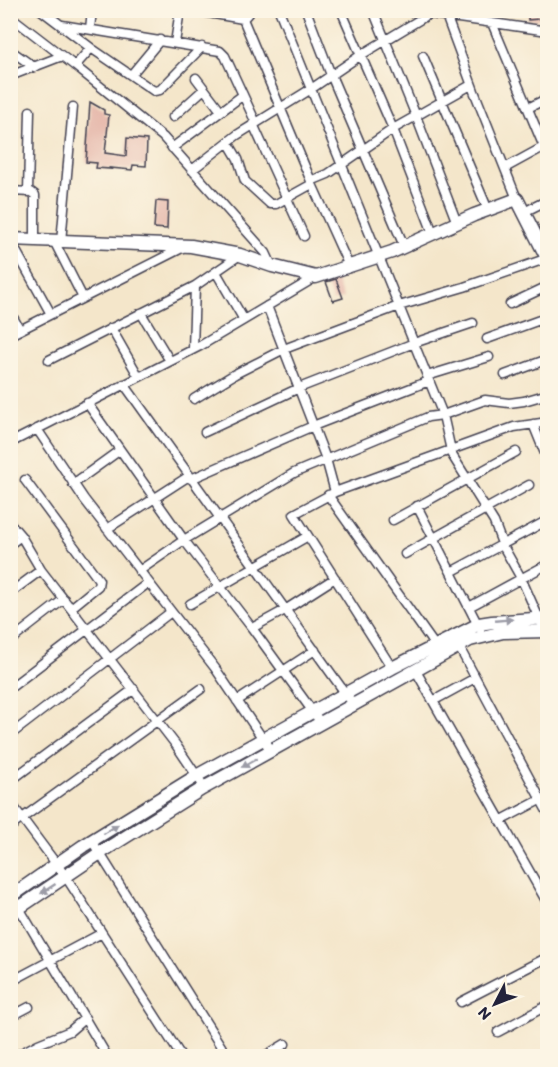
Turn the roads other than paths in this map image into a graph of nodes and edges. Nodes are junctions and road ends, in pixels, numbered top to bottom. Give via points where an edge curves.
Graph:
1 (41, 10) edge
2 (92, 10) edge
3 (180, 10) edge
4 (191, 10) edge
5 (251, 10) edge
6 (279, 10) edge
7 (306, 10) edge
8 (341, 10) edge
9 (373, 10) edge
10 (403, 10) edge
11 (412, 11) edge
12 (429, 14) junction
13 (445, 14) edge
14 (10, 16) edge
15 (243, 19) junction
16 (492, 23) junction
17 (62, 25) junction
18 (90, 29) junction
19 (548, 31) edge
20 (160, 40) junction
21 (384, 41) junction
22 (175, 43) junction
23 (202, 47) junction
24 (91, 48) junction
25 (10, 50) edge
26 (361, 55) junction
27 (63, 56) junction
28 (423, 56) dead end
29 (75, 66) junction
30 (34, 67) junction
31 (131, 75) junction
32 (331, 75) junction
33 (10, 76) edge
34 (196, 78) dead end
35 (471, 85) junction
36 (204, 89) junction
37 (311, 89) junction
38 (243, 95) junction
39 (548, 98) edge
40 (442, 101) junction
41 (73, 107) dead end
42 (281, 107) junction
43 (528, 108) junction
44 (30, 111) dead end
45 (221, 111) junction
46 (416, 116) junction
47 (173, 117) dead end
48 (254, 124) junction
49 (393, 129) junction
50 (228, 142) junction
51 (546, 146) edge
52 (172, 148) junction
53 (363, 150) junction
54 (341, 164) junction
55 (505, 168) junction
56 (192, 170) junction
57 (312, 183) junction
58 (10, 191) edge
59 (28, 192) junction
60 (288, 198) junction
61 (517, 199) junction
62 (548, 200) edge
63 (488, 210) junction
64 (524, 212) junction
65 (457, 223) junction
66 (434, 234) junction
67 (304, 237) dead end
68 (10, 240) edge
69 (35, 240) junction
70 (58, 241) junction
71 (186, 246) junction
72 (404, 246) junction
73 (240, 255) junction
74 (379, 256) junction
75 (547, 259) edge
76 (272, 266) junction
77 (349, 266) junction
78 (216, 272) junction
79 (316, 277) junction
80 (195, 285) junction
81 (548, 286) edge
82 (83, 298) junction
83 (510, 304) dead end
84 (267, 306) junction
85 (399, 306) junction
86 (10, 312) edge
87 (141, 313) junction
88 (51, 314) junction
89 (548, 317) edge
90 (244, 320) junction
91 (473, 323) dead end
92 (111, 328) junction
93 (20, 330) junction
94 (10, 335) edge
95 (487, 339) dead end
96 (414, 343) junction
97 (284, 349) junction
98 (193, 350) junction
99 (489, 357) dead end
100 (548, 359) edge
101 (49, 360) dead end
102 (170, 361) junction
103 (505, 375) dead end
104 (139, 377) junction
105 (428, 379) junction
106 (124, 384) junction
107 (299, 388) junction
108 (548, 394) edge
109 (194, 399) dead end
110 (87, 403) junction
111 (443, 415) junction
112 (548, 422) edge
113 (533, 424) junction
114 (314, 426) junction
115 (37, 429) junction
116 (205, 432) dead end
117 (10, 443) edge
118 (120, 450) junction
119 (451, 450) junction
120 (516, 452) dead end
121 (326, 459) junction
122 (548, 461) edge
123 (190, 478) junction
124 (467, 478) junction
125 (26, 480) dead end
126 (73, 484) junction
127 (529, 484) dead end
128 (332, 493) junction
129 (154, 498) junction
130 (417, 507) junction
131 (486, 509) junction
132 (220, 519) junction
133 (393, 520) dead end
134 (548, 520) edge
135 (10, 523) edge
136 (107, 529) junction
137 (21, 536) junction
138 (308, 536) junction
139 (434, 539) junction
140 (184, 540) junction
141 (10, 544) edge
142 (502, 546) junction
143 (405, 554) dead end
144 (548, 564) edge
145 (255, 567) junction
146 (41, 570) junction
147 (139, 571) junction
148 (451, 572) junction
149 (335, 578) junction
150 (521, 578) junction
151 (148, 583) junction
152 (220, 587) junction
153 (10, 593) edge
154 (64, 599) junction
155 (190, 604) dead end
156 (469, 606) junction
157 (71, 608) junction
158 (285, 610) junction
159 (171, 612) junction
160 (543, 617) edge
161 (252, 628) junction
162 (88, 630) junction
163 (480, 630) junction
164 (545, 631) edge
165 (10, 640) edge
166 (459, 647) junction
167 (315, 650) junction
168 (438, 651) junction
169 (110, 658) junction
170 (282, 671) junction
171 (386, 671) junction
172 (416, 671) junction
173 (475, 678) junction
174 (388, 686) junction
175 (10, 688) edge
176 (134, 689) junction
177 (201, 689) dead end
178 (346, 693) junction
179 (237, 701) junction
180 (433, 701) junction
181 (354, 705) junction
182 (313, 711) junction
183 (157, 720) junction
184 (321, 723) junction
185 (10, 735) edge
186 (264, 739) junction
187 (271, 751) junction
188 (198, 775) junction
189 (10, 781) edge
190 (205, 788) junction
191 (158, 799) junction
192 (540, 800) junction
193 (10, 802) edge
194 (166, 811) junction
195 (548, 813) edge
196 (22, 819) junction
197 (500, 820) junction
198 (10, 827) edge
199 (92, 841) junction
200 (100, 853) junction
201 (56, 864) junction
202 (66, 877) junction
203 (11, 896) edge
204 (548, 904) edge
205 (15, 911) edge
206 (102, 933) junction
207 (548, 957) edge
208 (51, 961) junction
209 (10, 982) edge
210 (461, 1002) dead end
211 (548, 1005) edge
212 (28, 1007) dead end
213 (10, 1017) edge
214 (85, 1018) junction
215 (498, 1032) dead end
216 (285, 1044) dead end
217 (16, 1056) edge
218 (107, 1056) edge
219 (181, 1056) edge
220 (227, 1056) edge
221 (265, 1056) edge

1 - 17 street
2 - 18 street
3 - 22 street
4 - 15 street
5 - 15 street
6 - 37 street
7 - 32 street
8 - 26 street
9 - 21 street
10 - 11 street
11 - 12 street
12 - 13 street
12 - 21 street
13 - 16 street
13 - 35 street
14 - 27 street
15 - 42 street
16 - 19 street
16 - 43 street
17 - 18 street
17 - 24 street
18 - 20 street
20 - 22 street
20 - 31 street
21 - 26 street
21 - 46 street
22 - 23 street
23 - 31 street via 157,91
23 - 38 street via 223,53
24 - 29 street
24 - 31 street
25 - 30 street
26 - 32 street
26 - 49 street
27 - 29 street
27 - 30 street
28 - 40 street
29 - 52 street
30 - 33 street
32 - 37 street
32 - 53 street
34 - 36 street
35 - 40 street
35 - 55 street
36 - 45 street
36 - 47 street
37 - 42 street
37 - 54 street
38 - 45 street
38 - 48 street
39 - 43 street
40 - 46 street
40 - 63 street
41 - 70 street
42 - 48 street
42 - 57 street
43 - 51 street
44 - 59 street
45 - 52 street
46 - 49 street
46 - 65 street
48 - 50 street
48 - 60 street
49 - 53 street
49 - 66 street
50 - 56 street
50 - 60 street via 246,181 267,202 276,204
51 - 55 street
52 - 56 street
53 - 54 street
53 - 72 street
54 - 57 street
54 - 74 street
55 - 61 street
56 - 76 street via 266,253
57 - 60 street
57 - 77 street
58 - 59 street
59 - 69 street via 36,198
60 - 67 street
61 - 63 main road
61 - 64 main road
62 - 64 street
63 - 65 main road
64 - 75 main road
65 - 66 main road
66 - 72 main road
68 - 69 main road
68 - 88 street
69 - 70 main road
70 - 71 main road
70 - 82 street
71 - 73 main road
71 - 82 street
72 - 74 main road
73 - 76 main road
73 - 78 street
74 - 77 main road
74 - 85 street
75 - 85 street
76 - 79 main road
77 - 79 main road
78 - 80 street
78 - 90 street
79 - 84 street
80 - 87 street
80 - 98 street
81 - 83 street
82 - 88 street
84 - 90 street
84 - 97 street
85 - 96 street
85 - 97 street
86 - 93 street
87 - 92 street
87 - 102 street
88 - 93 street
89 - 95 street
90 - 98 street
91 - 96 street
92 - 101 street
92 - 104 street
93 - 94 street
96 - 105 street
96 - 107 street
97 - 107 street
97 - 109 street
98 - 102 street
99 - 105 street
100 - 103 street
102 - 104 street
104 - 106 street
105 - 111 street
105 - 114 street
106 - 110 street
106 - 123 street
107 - 114 street
107 - 116 street
108 - 111 street via 509,403 485,400
110 - 115 street
110 - 118 street
111 - 119 street
111 - 121 street via 428,417
112 - 113 street
113 - 119 street
113 - 122 street
114 - 121 street
114 - 123 street
115 - 117 street
115 - 126 street
118 - 126 street
118 - 129 street
119 - 124 street
119 - 128 street
120 - 124 street
121 - 128 street
121 - 132 street via 294,473
123 - 129 street
123 - 132 street
124 - 130 street
124 - 131 street
125 - 157 street via 99,580 98,586
126 - 136 street
127 - 131 street
128 - 138 street via 294,514
128 - 168 street
129 - 136 street
129 - 140 street
130 - 133 street
130 - 139 street
131 - 139 street
131 - 142 street
132 - 140 street
132 - 145 street
134 - 142 street
135 - 137 street
136 - 147 street
137 - 141 street
137 - 146 street
138 - 145 street
138 - 149 street
139 - 143 street
139 - 148 street
140 - 147 street
140 - 152 street
142 - 148 street
142 - 150 street
144 - 150 street
145 - 152 street
145 - 158 street
146 - 153 street
146 - 154 street
147 - 151 street
148 - 156 street
149 - 158 street
149 - 171 street
150 - 156 street
150 - 160 street
151 - 159 street
151 - 162 street
152 - 155 street
152 - 161 street
154 - 157 street
154 - 165 street
156 - 163 street
157 - 162 street
158 - 161 street
158 - 167 street
159 - 169 street
159 - 179 street
163 -> 160 main road
160 - 164 street
161 - 170 street
162 - 169 street
162 - 175 street
163 - 164 main road
163 - 166 main road
163 - 168 main road
166 - 168 main road
166 - 173 street
167 - 170 street
167 - 178 street
168 - 171 main road
168 - 172 main road
169 - 176 street
169 - 185 street
170 - 179 street
170 - 182 street
171 - 174 main road
171 - 178 main road
172 - 174 main road
172 - 180 street
173 - 180 street
173 - 192 street
174 - 181 main road
176 - 183 street
176 - 189 street
177 - 183 street
178 - 181 street
178 - 182 main road
179 - 186 street
180 - 197 street
181 - 184 main road
182 - 184 street
182 - 186 main road
183 - 188 street
183 - 196 street
184 - 187 main road
186 - 187 street
186 - 188 main road
187 -> 190 main road
188 - 190 street
188 - 191 main road
190 - 194 main road
191 - 194 main road
199 -> 191 main road
192 - 195 street
192 - 197 street
193 - 196 street
194 - 200 main road
196 - 198 street
196 - 201 street
197 - 204 street
199 - 200 street
199 - 201 main road
200 - 202 main road
200 - 220 street
201 - 202 street
201 - 203 main road
202 -> 205 main road
202 - 206 street
203 - 205 street
205 - 208 street
206 - 208 street
206 - 219 street
207 - 210 street
208 - 209 street
208 - 214 street
211 - 215 street
212 - 213 street
214 - 217 street via 70,1031
214 - 218 street
216 - 221 street

